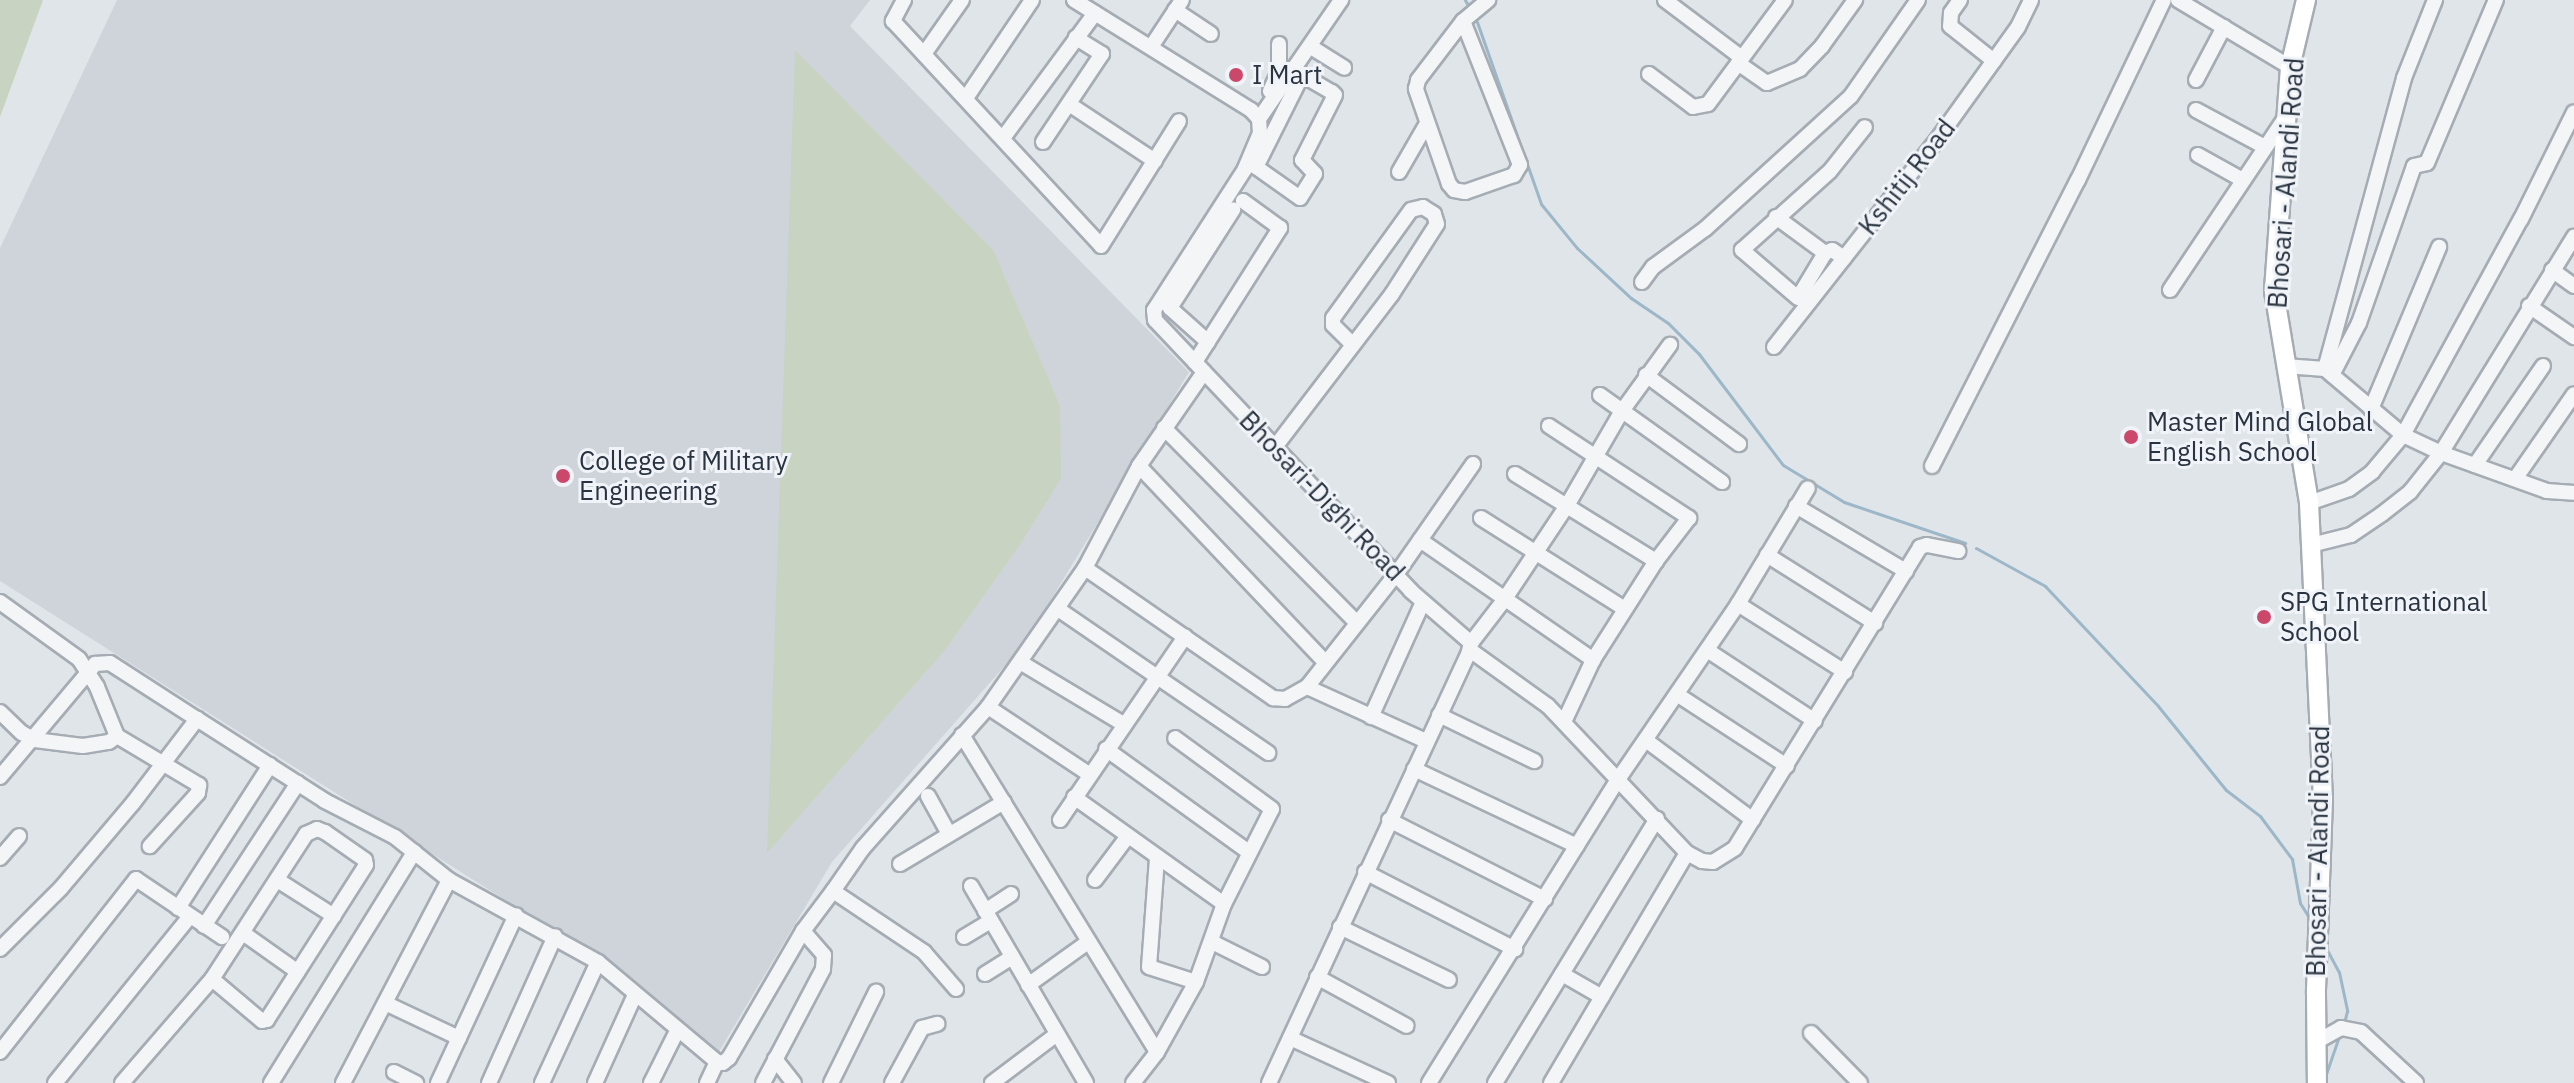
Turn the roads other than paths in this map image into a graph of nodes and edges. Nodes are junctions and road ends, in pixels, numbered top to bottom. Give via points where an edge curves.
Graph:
1 (904, 0) edge
2 (962, 0) edge
3 (1032, 0) edge
4 (1074, 0) edge
5 (1341, 0) edge
6 (1488, 0) edge
7 (1665, 0) edge
8 (1785, 0) edge
9 (1855, 0) edge
10 (1918, 0) edge
11 (1960, 0) edge
12 (2031, 0) edge
13 (2164, 0) edge
14 (2178, 0) edge
15 (2306, 0) edge
16 (2435, 0) edge
17 (2496, 0) edge
18 (1178, 5) edge
19 (1095, 13) junction
20 (1463, 21) junction
21 (2224, 27) junction
22 (1211, 34) dead end
23 (1076, 38) junction
24 (1279, 44) dead end
25 (1151, 47) junction
26 (1311, 47) junction
27 (924, 54) junction
28 (1740, 60) junction
29 (1994, 61) junction
30 (2290, 67) junction
31 (1344, 68) dead end
32 (1298, 72) junction
33 (1649, 74) dead end
34 (2196, 80) dead end
35 (966, 98) junction
36 (1235, 100) junction
37 (1069, 104) junction
38 (2196, 110) dead end
39 (2574, 112) edge
40 (2285, 118) junction
41 (1259, 119) junction
42 (1179, 121) dead end
43 (1426, 125) junction
44 (1865, 127) dead end
45 (1003, 138) junction
46 (1043, 142) dead end
47 (2265, 147) junction
48 (2198, 155) dead end
49 (1155, 161) junction
50 (1399, 172) dead end
51 (2243, 180) junction
52 (1776, 217) junction
53 (2574, 237) edge
54 (2439, 247) dead end
55 (1825, 253) junction
56 (1844, 258) junction
57 (2552, 270) junction
58 (1642, 282) dead end
59 (2574, 286) edge
60 (2170, 290) dead end
61 (2529, 306) junction
62 (2574, 337) edge
63 (1208, 342) junction
64 (1353, 345) junction
65 (1670, 345) dead end
66 (1774, 347) dead end
67 (2285, 366) junction
68 (2543, 366) dead end
69 (1199, 367) junction
70 (2328, 372) junction
71 (1646, 375) junction
72 (2574, 394) edge
73 (1600, 395) dead end
74 (2371, 409) junction
75 (1622, 411) junction
76 (1549, 426) dead end
77 (1164, 428) junction
78 (2403, 435) junction
79 (1739, 444) dead end
80 (1275, 447) junction
81 (2441, 453) junction
82 (1593, 457) junction
83 (1473, 464) dead end
84 (2475, 465) junction
85 (1139, 466) junction
86 (1932, 466) dead end
87 (1515, 474) dead end
88 (2515, 479) junction
89 (1722, 482) dead end
90 (1808, 488) dead end
91 (2574, 493) edge
92 (2309, 503) junction
93 (1568, 504) junction
94 (1796, 506) junction
95 (1481, 518) dead end
96 (1420, 540) junction
97 (2311, 545) junction
98 (1536, 551) junction
99 (1958, 551) dead end
100 (1767, 555) junction
101 (1656, 561) junction
102 (1085, 568) junction
103 (1906, 571) junction
104 (1397, 573) junction
105 (1504, 600) junction
106 (0, 602) edge
107 (1423, 602) junction
108 (1738, 604) junction
109 (1058, 609) junction
110 (1625, 609) junction
111 (1357, 623) junction
112 (1875, 623) junction
113 (1185, 637) junction
114 (1470, 647) junction
115 (1707, 650) junction
116 (1593, 660) junction
117 (1324, 661) junction
118 (1020, 662) junction
119 (88, 671) junction
120 (1845, 672) junction
121 (1156, 679) junction
122 (1307, 687) junction
123 (1678, 695) junction
124 (988, 707) junction
125 (0, 712) edge
126 (1439, 715) junction
127 (1371, 717) junction
128 (197, 719) junction
129 (1815, 721) junction
130 (1564, 722) junction
131 (1123, 724) junction
132 (962, 735) junction
133 (117, 736) junction
134 (1175, 738) dead end
135 (35, 740) junction
136 (1426, 741) junction
137 (1647, 741) junction
138 (1106, 749) junction
139 (1268, 753) dead end
140 (1534, 761) dead end
141 (164, 764) junction
142 (270, 765) junction
143 (1787, 766) junction
144 (1414, 769) junction
145 (1089, 774) junction
146 (0, 777) edge
147 (1619, 778) junction
148 (298, 783) junction
149 (928, 796) dead end
150 (1074, 797) junction
151 (1004, 802) junction
152 (1657, 819) junction
153 (1060, 820) dead end
154 (1389, 820) junction
155 (1753, 820) junction
156 (949, 834) junction
157 (19, 836) dead end
158 (1128, 836) junction
159 (150, 846) dead end
160 (1577, 846) junction
161 (414, 852) junction
162 (1249, 852) junction
163 (1687, 853) junction
164 (0, 858) edge
165 (1157, 858) junction
166 (900, 864) dead end
167 (1365, 872) junction
168 (449, 880) junction
169 (1095, 880) dead end
170 (279, 881) junction
171 (971, 886) dead end
172 (833, 891) junction
173 (1011, 894) dead end
174 (1545, 899) junction
175 (1224, 904) junction
176 (184, 912) junction
177 (516, 915) junction
178 (334, 916) junction
179 (988, 916) junction
180 (204, 926) junction
181 (1340, 927) junction
182 (803, 931) junction
183 (243, 933) junction
184 (555, 936) junction
185 (222, 937) dead end
186 (964, 937) dead end
187 (1088, 942) junction
188 (1212, 942) junction
189 (0, 949) edge
190 (1515, 949) junction
191 (1012, 957) junction
192 (598, 962) junction
193 (1262, 967) dead end
194 (298, 972) junction
195 (985, 974) dead end
196 (1562, 974) junction
197 (1317, 977) junction
198 (212, 979) junction
199 (1449, 980) dead end
200 (1196, 982) junction
201 (1028, 985) junction
202 (956, 989) dead end
203 (876, 992) dead end
204 (635, 995) junction
205 (1602, 997) junction
206 (385, 1003) junction
207 (937, 1024) dead end
208 (1407, 1026) dead end
209 (677, 1031) junction
210 (1811, 1033) dead end
211 (1057, 1034) junction
212 (459, 1038) junction
213 (1290, 1038) junction
214 (2316, 1042) junction
215 (0, 1052) edge
216 (1157, 1052) junction
217 (775, 1059) junction
218 (717, 1062) junction
219 (394, 1072) dead end
220 (55, 1083) edge
221 (122, 1083) edge
222 (271, 1083) edge
223 (343, 1083) edge
224 (416, 1083) edge
225 (438, 1083) edge
226 (489, 1083) edge
227 (542, 1083) edge
228 (595, 1083) edge
229 (651, 1083) edge
230 (707, 1083) edge
231 (763, 1083) edge
232 (794, 1083) edge
233 (831, 1083) edge
234 (892, 1083) edge
235 (992, 1083) edge
236 (1086, 1083) edge
237 (1133, 1083) edge
238 (1269, 1083) edge
239 (1388, 1083) edge
240 (1429, 1083) edge
241 (1495, 1083) edge
242 (1551, 1083) edge
243 (1860, 1083) edge
244 (2317, 1083) edge
245 (2416, 1083) edge

1 - 27 street via 893,21
2 - 27 street
3 - 35 street
4 - 19 street
5 - 26 street
6 - 20 street
7 - 28 street
8 - 28 street
9 - 28 street via 1800,69 1767,83
10 - 58 street via 1851,96
11 - 29 street via 1950,26
12 - 29 street, Kshitij Road
13 - 86 street
14 - 21 street
15 - 30 main road, Bhosari - Alandi Road
16 - 70 street via 2404,78
17 - 70 street via 2427,163 2414,166 2359,323
18 - 22 street
18 - 25 street
19 - 23 street
19 - 25 street
20 - 43 street via 1418,80 1418,103
20 - 43 street via 1518,171 1465,192 1454,190
21 - 30 street
21 - 34 street
23 - 37 street via 1102,54
23 - 45 street
24 - 36 street via 1279,72 1264,104 1241,94
25 - 36 street
26 - 31 street
26 - 32 street
27 - 35 street
28 - 33 street via 1708,104 1699,108
29 - 56 street, Kshitij Road
30 - 40 main road, Bhosari - Alandi Road
32 - 32 street via 1335,95 1302,160 1315,174 1300,198 1256,167
32 - 41 street
35 - 45 street
36 - 41 street
37 - 46 street
37 - 49 street
38 - 47 street
39 - 78 street
40 - 47 street
40 - 67 main road, Bhosari - Alandi Road via 2274,291
41 - 69 street, Bhosari-Dighi Road via 1260,133 1245,169 1154,310 1155,320
42 - 49 street
43 - 50 street
44 - 52 street via 1830,171
45 - 49 street via 1101,246
47 - 51 street
48 - 51 street
51 - 60 street
52 - 55 street
52 - 55 street via 1742,250 1794,296 1802,295
53 - 57 street
54 - 74 street
55 - 56 street via 1832,250
56 - 66 street, Kshitij Road
57 - 59 street
57 - 61 street
61 - 62 street
61 - 81 street
63 - 63 street via 1280,228 1238,206 1170,308
63 - 69 street
64 - 64 street via 1437,224 1434,214 1423,207 1411,210 1333,318 1333,325
64 - 80 street
65 - 71 street
67 - 70 street
67 - 92 main road, Bhosari - Alandi Road via 2300,428
68 - 84 street
69 - 77 street
69 - 80 street, Bhosari-Dighi Road
70 - 74 street
71 - 75 street
71 - 79 street
72 - 88 street
73 - 75 street
74 - 78 street
75 - 82 street
75 - 89 street
76 - 82 street
77 - 85 street
77 - 111 street
78 - 81 street
78 - 92 street via 2372,472 2349,489
80 - 104 street, Bhosari-Dighi Road
81 - 84 street
81 - 97 street via 2410,492 2372,521 2351,535
82 - 93 street
82 - 101 street via 1689,518
83 - 96 street
84 - 88 street
85 - 102 street
85 - 117 street
87 - 93 street
88 - 91 street via 2547,491
90 - 94 street
92 - 97 main road, Bhosari - Alandi Road
93 - 98 street
93 - 101 street
94 - 100 street
94 - 103 street
95 - 98 street
96 - 104 street
96 - 105 street
97 - 214 main road, Bhosari - Alandi Road via 2323,799
98 - 105 street
98 - 110 street
99 - 103 street via 1923,545
100 - 108 street
100 - 112 street
101 - 110 street
102 - 109 street
102 - 113 street
103 - 112 street
104 - 107 street, Bhosari-Dighi Road
104 - 111 street
105 - 114 street
105 - 116 street
106 - 119 street via 59,642
107 - 114 street, Bhosari-Dighi Road
107 - 127 street
108 - 115 street
108 - 120 street
109 - 118 street
109 - 121 street
110 - 116 street
111 - 117 street
112 - 120 street
113 - 121 street
113 - 122 street via 1273,698 1285,699
114 - 126 street
114 - 130 street, Bhosari-Dighi Road
115 - 123 street
115 - 129 street
116 - 130 street
117 - 122 street
118 - 124 street
118 - 131 street
119 - 128 street via 95,664 110,663
119 - 133 street
119 - 135 street
120 - 129 street
121 - 131 street
121 - 139 street
122 - 127 street
123 - 137 street
123 - 143 street
124 - 132 street
124 - 145 street
125 - 135 street
126 - 136 street
126 - 140 street
127 - 136 street
128 - 141 street
128 - 142 street
129 - 143 street
130 - 147 street, Bhosari-Dighi Road
131 - 138 street
132 - 151 street
132 - 172 street via 863,848
133 - 135 street via 83,746
133 - 141 street
134 - 162 street via 1272,809
135 - 146 street
136 - 144 street
137 - 147 street
137 - 155 street
138 - 145 street
138 - 162 street
141 - 159 street via 199,785 198,793
141 - 189 street via 61,888
142 - 148 street
142 - 176 street
143 - 155 street
144 - 154 street
144 - 160 street
145 - 150 street
147 - 152 street, Bhosari-Dighi Road
147 - 160 street
148 - 161 street
148 - 180 street
149 - 156 street
150 - 153 street
150 - 158 street
151 - 156 street
151 - 187 street
152 - 163 street, Bhosari-Dighi Road
152 - 196 street
154 - 167 street
154 - 174 street
155 - 163 street via 1724,857 1702,861
156 - 166 street
157 - 164 street
158 - 165 street
158 - 169 street
160 - 174 street
161 - 168 street
161 - 222 street
162 - 175 street
163 - 205 street
165 - 175 street
165 - 200 street via 1149,967
167 - 181 street
167 - 190 street
168 - 177 street
168 - 206 street
170 - 178 street
170 - 178 street via 306,834 325,832 366,862
170 - 183 street
171 - 179 street
172 - 182 street
172 - 202 street via 924,952
173 - 179 street
174 - 190 street
175 - 188 street
176 - 180 street
176 - 215 street via 136,879
176 - 220 street
177 - 184 street
177 - 212 street
178 - 194 street
179 - 186 street
179 - 191 street
180 - 185 street
181 - 197 street
181 - 199 street
182 - 217 street via 826,961
182 - 218 street via 729,1058
183 - 194 street
183 - 198 street
184 - 192 street
184 - 226 street
187 - 201 street
187 - 216 street
188 - 193 street
188 - 200 street
190 - 240 street
191 - 195 street
191 - 201 street
192 - 204 street
192 - 227 street
194 - 198 street via 265,1022
196 - 205 street
196 - 241 street
197 - 208 street
197 - 213 street
198 - 221 street
200 - 216 street
201 - 211 street
203 - 233 street
204 - 209 street
204 - 228 street
205 - 242 street
206 - 212 street
206 - 223 street
207 - 234 street via 922,1028
209 - 218 street
209 - 229 street
210 - 243 street
211 - 235 street
211 - 236 street
212 - 225 street
213 - 238 street
213 - 239 street
214 - 244 main road, Bhosari - Alandi Road
214 - 245 street via 2341,1028 2361,1032
216 - 237 street
217 - 231 street
217 - 232 street
218 - 230 street
219 - 224 street

